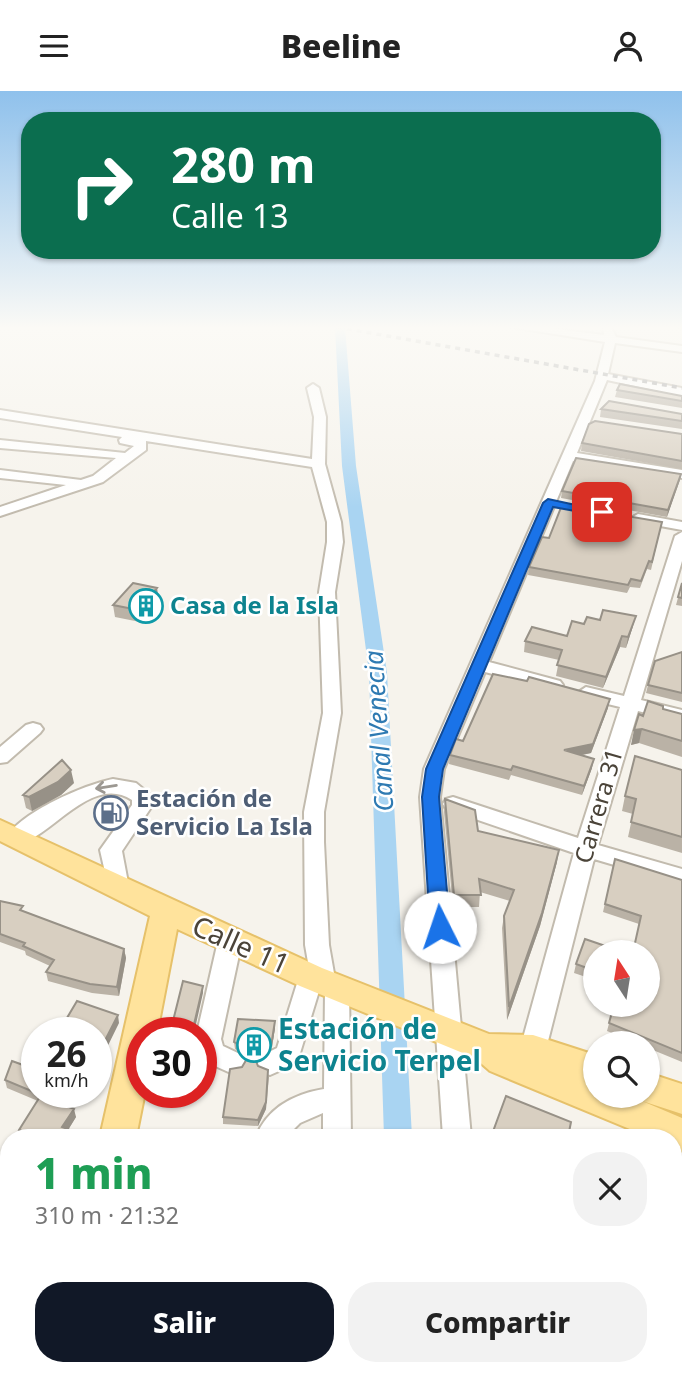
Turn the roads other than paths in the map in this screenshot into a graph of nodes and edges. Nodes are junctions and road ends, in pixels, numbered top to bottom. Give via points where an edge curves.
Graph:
1 (599, 387) edge
2 (639, 387) edge
3 (657, 387) edge
4 (313, 388) dead end
5 (682, 391) edge
6 (682, 397) edge
7 (594, 400) junction
8 (607, 403) edge
9 (0, 414) edge
10 (0, 428) edge
11 (0, 443) edge
12 (569, 456) junction
13 (121, 462) junction
14 (318, 464) junction
15 (0, 474) edge
16 (682, 474) edge
17 (65, 480) junction
18 (84, 484) junction
19 (0, 505) edge
20 (0, 512) edge
21 (629, 517) edge
22 (682, 526) edge
23 (682, 536) edge
24 (678, 559) edge
25 (481, 665) junction
26 (629, 704) junction
27 (682, 716) edge
28 (33, 729) dead end
29 (0, 757) edge
30 (430, 797) junction
31 (8, 834) edge
32 (586, 849) junction
33 (682, 877) edge
34 (118, 888) junction
35 (166, 911) junction
36 (230, 940) junction
37 (323, 982) junction
38 (147, 1017) edge
39 (213, 1017) edge
40 (435, 1026) junction
41 (539, 1063) junction
42 (270, 1064) dead end
43 (583, 1068) edge
44 (660, 1091) edge
45 (337, 1098) junction
46 (682, 1099) edge
47 (127, 1108) edge
48 (120, 1129) edge
49 (276, 1129) edge
50 (337, 1129) edge
51 (455, 1129) edge
52 (670, 1129) edge

1 - 7 street
2 - 6 street
3 - 5 street
4 - 14 street via 320,417
7 - 8 street
7 - 12 street via 592,422
9 - 14 street
10 - 13 street via 54,429 141,443
11 - 13 street via 114,454 123,456
12 - 16 street
12 - 25 street via 555,504
13 - 18 street
14 - 37 street via 335,542 327,592 332,713 313,842 316,934
15 - 17 street
17 - 18 street
17 - 19 street
18 - 20 street
21 - 22 street
23 - 24 street, Carrera 31
24 - 26 street, Carrera 31
25 - 26 street
25 - 30 street via 434,769
26 - 27 street
26 - 32 street, Carrera 31
28 - 29 street
30 - 32 street
30 - 40 street
31 - 34 main road, Calle 11
34 -> 31 street via 111,850 142,806 143,797 130,787 90,790
32 - 33 street
32 - 41 street, Carrera 31
34 - 35 main road, Calle 11
35 - 36 main road, Calle 11
35 - 38 main road
36 - 37 main road, Calle 11
36 - 39 street
37 - 40 main road, Calle 11
37 - 42 street via 288,1055
37 - 45 street
40 - 41 main road, Calle 11 via 487,1048 502,1061
40 - 51 street
41 - 43 main road, Calle 11
41 - 52 main road, Calle 11
44 - 46 main road
45 - 49 street via 290,1111
45 - 50 street
47 - 48 main road

